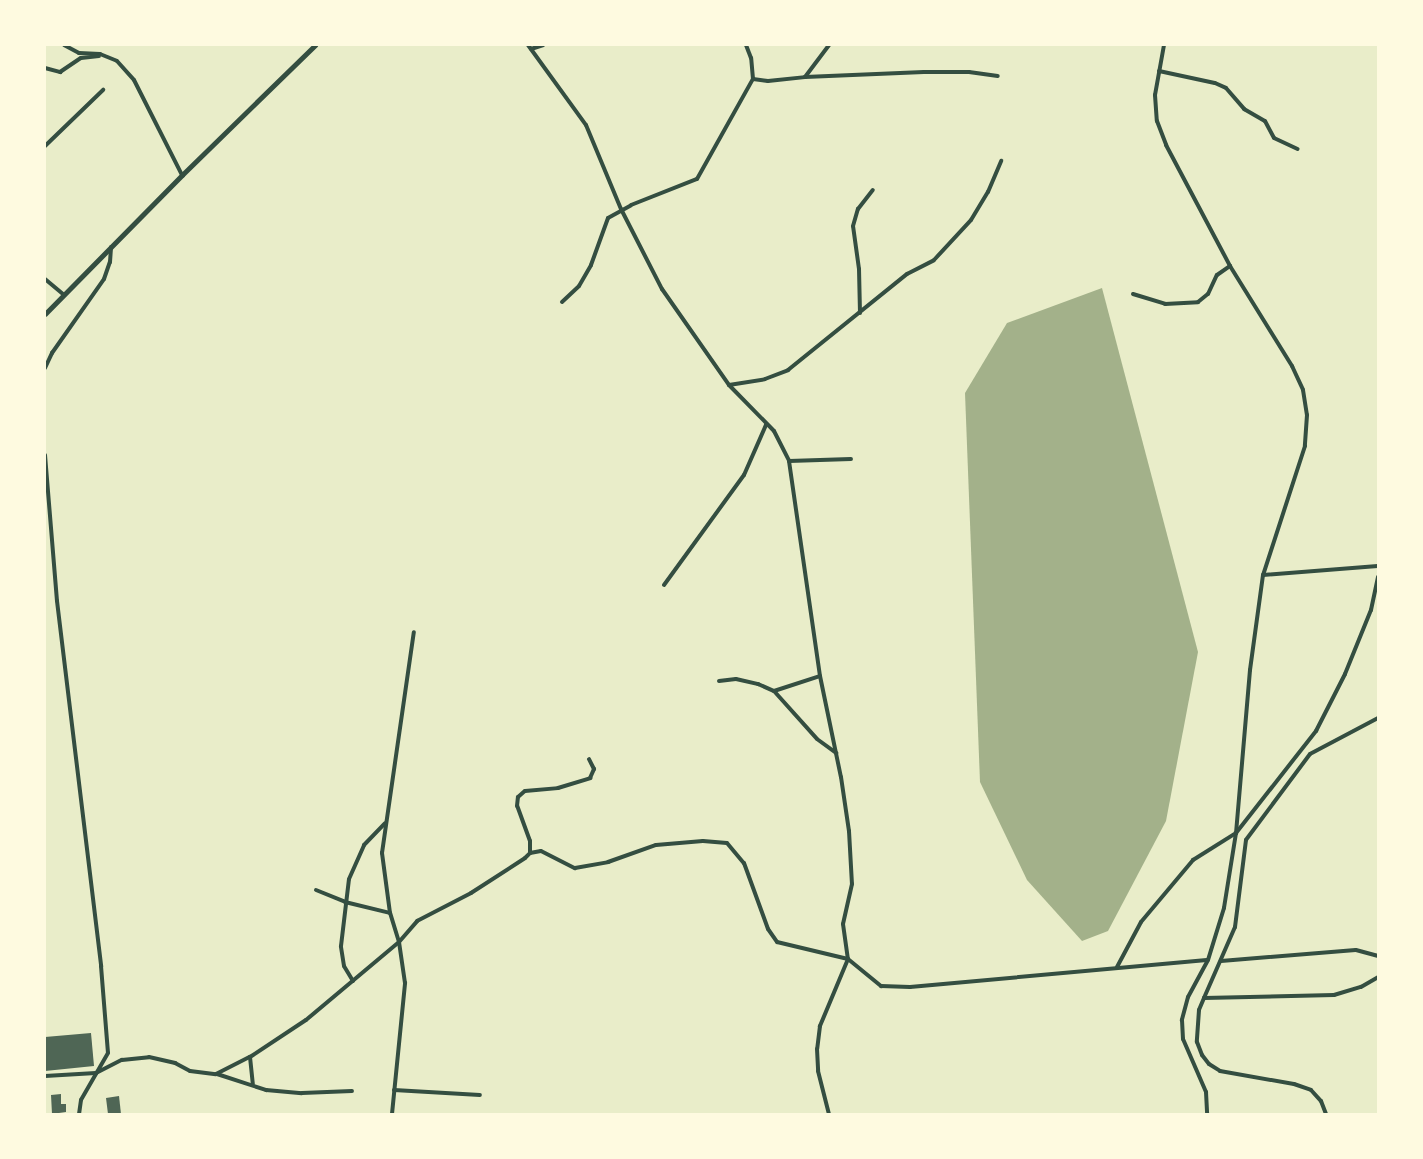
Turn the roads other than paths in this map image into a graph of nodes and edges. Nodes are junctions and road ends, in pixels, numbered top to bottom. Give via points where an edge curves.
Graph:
1 (64, 45) edge
2 (315, 45) edge
3 (543, 45) edge
4 (746, 45) edge
5 (829, 45) edge
6 (1164, 45) edge
7 (529, 47) edge
8 (103, 56) junction
9 (45, 68) edge
10 (1159, 71) junction
11 (998, 76) dead end
12 (805, 77) junction
13 (753, 79) junction
14 (104, 90) dead end
15 (45, 147) edge
16 (1299, 149) dead end
17 (1001, 160) dead end
18 (182, 175) junction
19 (873, 190) dead end
20 (621, 209) junction
21 (111, 246) junction
22 (1230, 266) junction
23 (45, 279) edge
24 (63, 294) junction
25 (1133, 294) dead end
26 (562, 302) dead end
27 (45, 314) edge
28 (860, 314) junction
29 (45, 368) edge
30 (729, 385) junction
31 (766, 425) junction
32 (45, 455) edge
33 (851, 459) dead end
34 (789, 461) junction
35 (45, 531) edge
36 (51, 531) junction
37 (1378, 566) edge
38 (1263, 575) junction
39 (1378, 577) edge
40 (664, 585) dead end
41 (414, 633) dead end
42 (820, 676) junction
43 (719, 681) dead end
44 (774, 691) junction
45 (1378, 718) edge
46 (836, 753) junction
47 (589, 759) dead end
48 (385, 824) junction
49 (1236, 833) junction
50 (530, 853) junction
51 (316, 890) dead end
52 (345, 902) junction
53 (390, 913) junction
54 (399, 942) junction
55 (1378, 956) edge
56 (848, 960) junction
57 (1208, 960) junction
58 (1221, 961) junction
59 (1117, 967) junction
60 (1378, 977) edge
61 (353, 981) junction
62 (1204, 998) junction
63 (250, 1057) junction
64 (96, 1073) junction
65 (216, 1074) junction
66 (45, 1076) edge
67 (254, 1084) junction
68 (394, 1090) junction
69 (352, 1091) dead end
70 (480, 1095) dead end
71 (79, 1114) edge
72 (392, 1114) edge
73 (829, 1114) edge
74 (1207, 1114) edge
75 (1326, 1114) edge

1 - 8 street via 79,53
2 - 18 street
3 - 7 street
4 - 13 street
5 - 12 street
6 - 10 street
7 - 20 street via 586,125
8 - 9 street via 81,58 60,72
8 - 18 street via 117,61 134,80
10 - 16 street via 1215,82 1226,88 1244,109 1265,121 1274,138
10 - 22 street via 1155,95 1157,121
11 - 12 street via 924,72
12 - 13 street
13 - 20 street via 697,179
14 - 15 street
17 - 28 street via 988,192 954,241
18 - 21 street
19 - 28 street via 858,209 853,226
20 - 26 street via 608,218 591,265 579,286
20 - 30 street via 662,289
21 - 24 street
21 - 29 street via 104,279
22 - 25 street via 1217,275 1208,294 1198,302 1165,304
22 - 38 street via 1292,366 1303,390 1307,415 1305,446
23 - 24 street
24 - 27 street
28 - 30 street via 788,370 765,379
30 - 31 street
31 - 34 street via 774,431
31 - 40 street via 744,475
32 - 36 street
33 - 34 street
34 - 42 street
35 - 36 street
36 - 64 street via 101,966 108,1053
37 - 38 street
38 - 49 street via 1250,670
39 - 49 street via 1371,610 1354,654 1316,731
41 - 48 street
42 - 44 street
42 - 46 street
43 - 44 street via 736,679
44 - 46 street via 817,739
45 - 58 street via 1310,754 1246,840 1235,927
46 - 56 street via 849,831 852,884 843,924
47 - 50 street via 594,770 590,778 558,788 525,791 518,797
48 - 52 street via 364,845 353,866
48 - 53 street via 382,853
49 - 57 street via 1224,908
49 - 59 street via 1193,860 1141,922
50 - 54 street via 471,893 417,921
50 - 56 street via 541,851 575,868 608,862 656,845 728,843 744,863 768,929 777,942
51 - 52 street
52 - 53 street
52 - 61 street via 341,946 344,966
53 - 54 street
54 - 61 street
54 - 68 street via 405,983
55 - 58 street via 1356,950
56 - 59 street via 881,986 910,987
56 - 73 street via 820,1026 817,1049 818,1071
57 - 59 street
57 - 74 street via 1188,997 1182,1020 1183,1039 1206,1092
58 - 62 street
60 - 62 street via 1334,995
61 - 63 street via 306,1020
62 - 75 street via 1199,1010 1197,1042 1209,1064 1220,1071 1311,1090
63 - 65 street
63 - 67 street
64 - 65 street via 118,1061 149,1057 190,1071
64 - 66 street
64 - 71 street via 81,1100
65 - 67 street
67 - 69 street via 266,1090 302,1093
68 - 70 street
68 - 72 street

